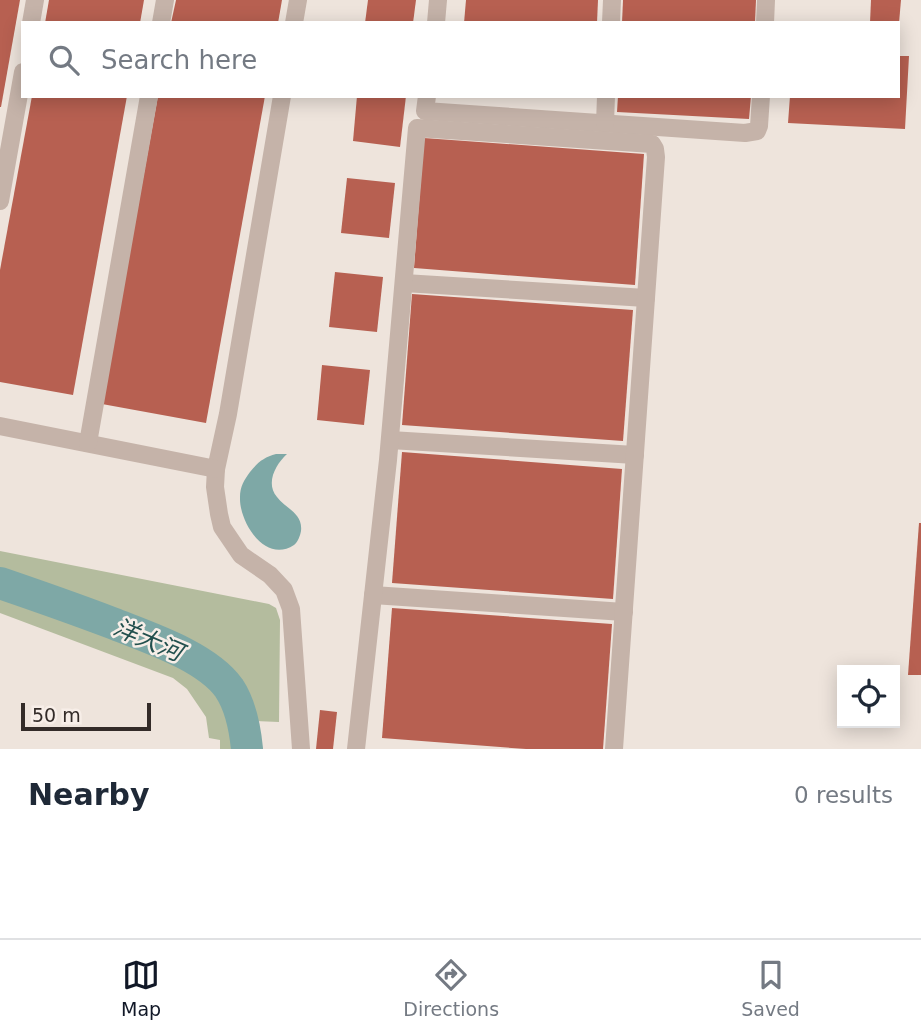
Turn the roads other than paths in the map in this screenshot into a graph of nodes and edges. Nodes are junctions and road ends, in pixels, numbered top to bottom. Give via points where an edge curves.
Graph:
1 (35, 0) edge
2 (165, 0) edge
3 (298, 0) edge
4 (438, 0) edge
5 (612, 0) edge
6 (766, 0) edge
7 (32, 21) edge
8 (161, 21) edge
9 (294, 21) edge
10 (436, 21) edge
11 (611, 21) edge
12 (765, 21) edge
13 (21, 83) edge
14 (149, 98) edge
15 (282, 98) edge
16 (427, 98) edge
17 (606, 98) edge
18 (761, 98) edge
19 (605, 123) junction
20 (0, 201) edge
21 (404, 283) junction
22 (646, 299) junction
23 (0, 426) edge
24 (390, 440) junction
25 (88, 443) junction
26 (635, 456) junction
27 (216, 469) junction
28 (373, 595) junction
29 (624, 612) junction
30 (301, 749) edge
31 (356, 749) edge
32 (614, 749) edge

1 - 7 lane
2 - 8 lane
3 - 9 lane
4 - 10 lane
5 - 11 lane
6 - 12 lane
13 - 20 lane
14 - 25 lane
15 - 27 lane
16 - 19 lane via 425,111
17 - 19 lane
18 - 19 lane via 759,126 752,132
21 - 22 lane
21 - 22 lane via 417,128 652,144 656,157
21 - 24 lane
22 - 26 lane
23 - 25 lane
24 - 26 lane
24 - 28 lane
25 - 27 lane
26 - 29 lane
27 - 30 lane via 222,527 241,555 284,590 291,609
28 - 29 lane
28 - 31 lane
29 - 32 lane

